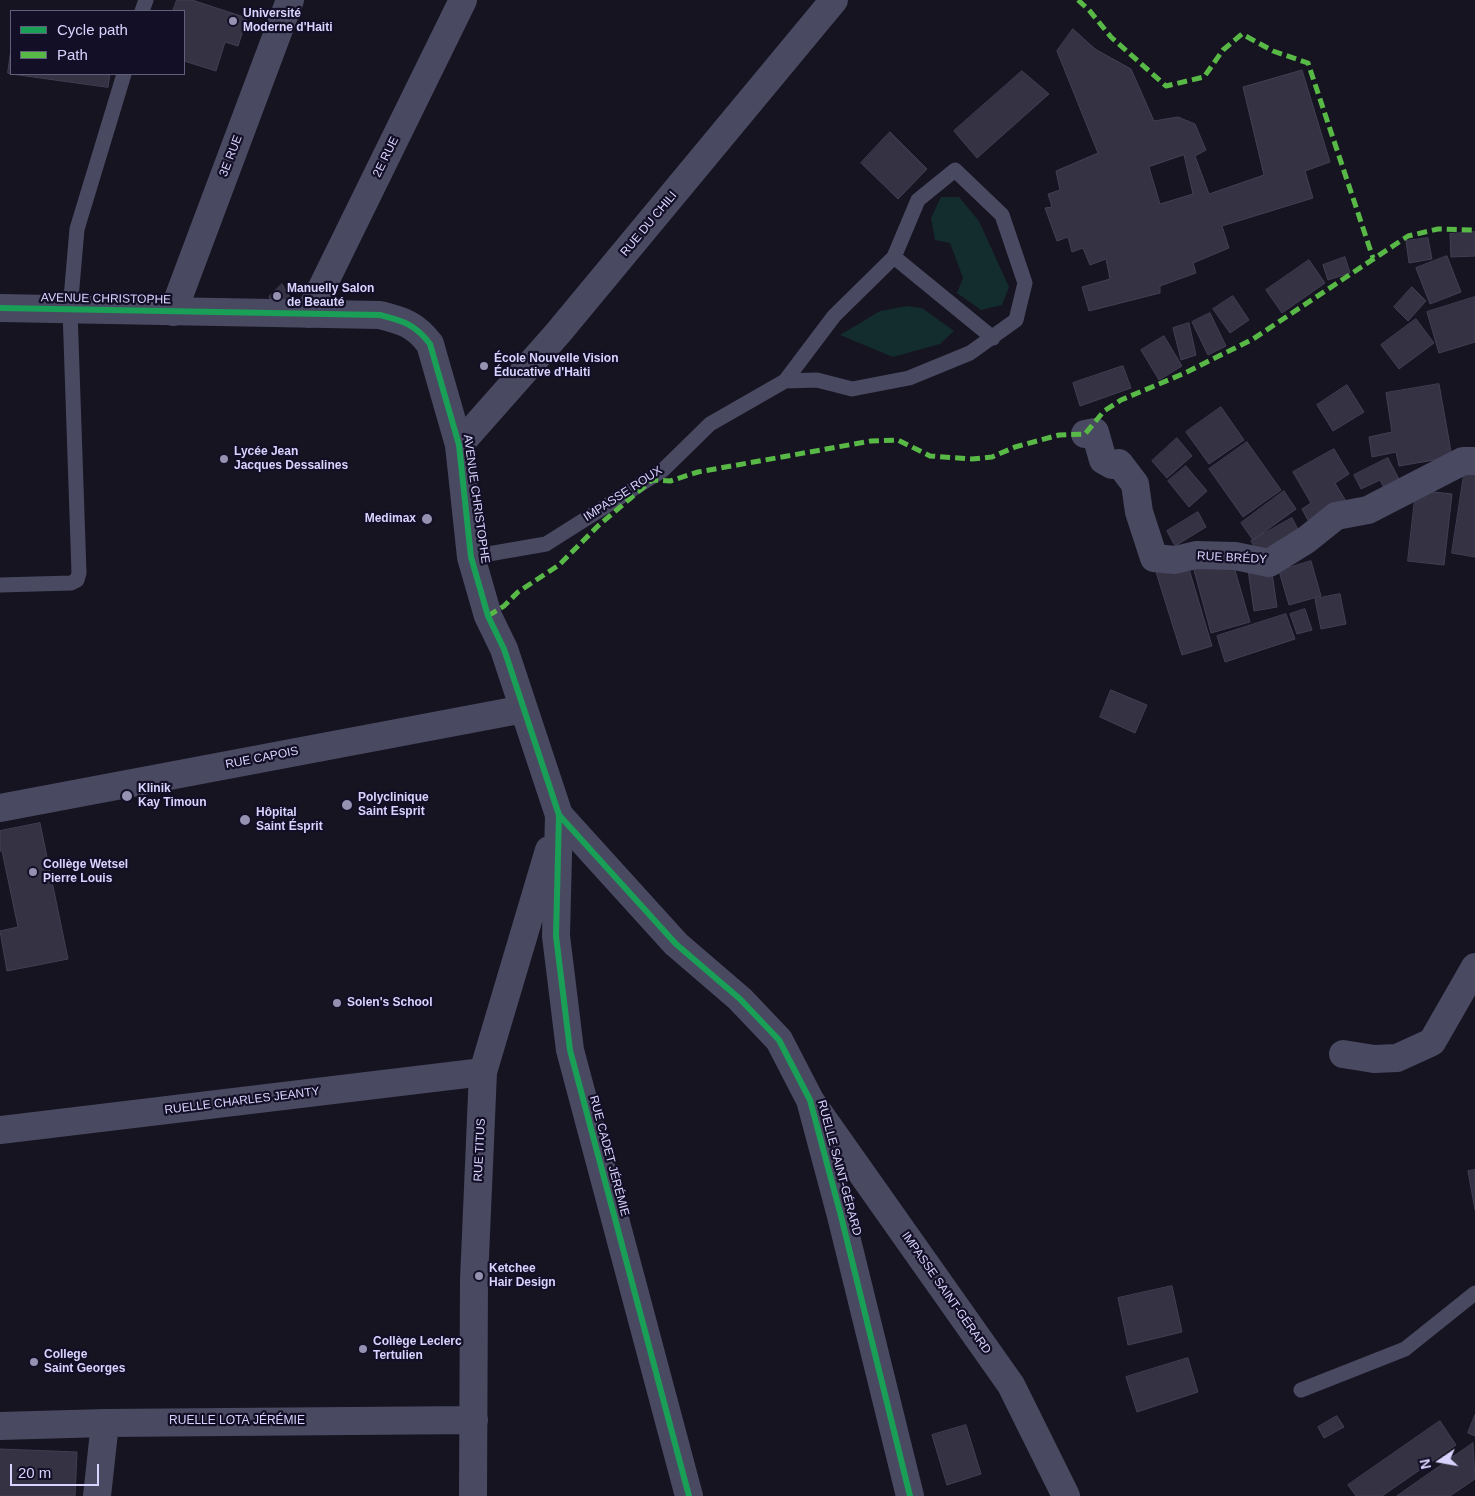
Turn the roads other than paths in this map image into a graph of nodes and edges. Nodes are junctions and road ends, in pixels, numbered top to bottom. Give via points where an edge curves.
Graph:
1 (290, 0) edge
2 (463, 0) edge
3 (834, 0) edge
4 (124, 75) edge
5 (894, 257) junction
6 (0, 308) edge
7 (70, 310) junction
8 (173, 312) junction
9 (309, 314) junction
10 (993, 338) junction
11 (785, 381) junction
12 (1085, 434) dead end
13 (459, 445) junction
14 (1475, 460) edge
15 (471, 558) junction
16 (0, 584) edge
17 (524, 709) junction
18 (0, 808) edge
19 (560, 815) junction
20 (1475, 968) edge
21 (1342, 1054) dead end
22 (483, 1072) junction
23 (810, 1100) junction
24 (0, 1130) edge
25 (1475, 1293) edge
26 (1301, 1390) dead end
27 (474, 1420) junction
28 (105, 1422) junction
29 (0, 1426) edge
30 (97, 1496) edge
31 (473, 1496) edge
32 (689, 1496) edge
33 (910, 1496) edge
34 (1066, 1496) edge

1 - 8 street, 3E RUE
2 - 9 street, 2E RUE
3 - 13 street, RUE DU CHILI via 564,326
4 - 7 lane via 77,229
5 - 10 lane
5 - 10 lane, IMPASSE ROUX via 918,200 955,170 1002,214 1025,283 1016,320
5 - 11 lane, IMPASSE ROUX via 834,316
6 - 7 street, AVENUE CHRISTOPHE
7 - 8 street, AVENUE CHRISTOPHE
7 - 16 lane via 79,574 71,583
8 - 9 street, AVENUE CHRISTOPHE
9 - 13 street, AVENUE CHRISTOPHE via 380,315 405,322 420,331 430,344
10 - 11 lane, IMPASSE ROUX via 970,353 910,378 852,389 817,380
11 - 15 lane, IMPASSE ROUX via 710,424 663,470 546,544
12 - 14 street, RUE BRÉDY via 1095,432 1102,460 1112,465 1119,463 1135,484 1139,512 1154,558 1175,560 1196,555 1235,556 1269,563 1336,516 1368,510 1463,461
13 - 15 street, AVENUE CHRISTOPHE
15 - 17 street, AVENUE CHRISTOPHE via 488,616 504,649
17 - 18 street, RUE CAPOIS
17 - 19 street, AVENUE CHRISTOPHE
19 - 22 street, RUE TITUS
19 - 23 street, RUELLE SAINT-GÉRARD via 676,944 740,1000 779,1040
19 - 32 street, RUE CADET JÉRÉMIE via 556,936 570,1050
20 - 21 street via 1432,1042 1397,1058 1374,1059
22 - 24 street, RUELLE CHARLES JEANTY
22 - 27 street, RUE TITUS via 474,1280
23 - 33 street, RUELLE SAINT-GÉRARD via 842,1216
23 - 34 street, IMPASSE SAINT-GÉRARD via 1011,1385
25 - 26 lane via 1405,1349
27 - 28 street, RUELLE LOTA JÉRÉMIE
27 - 31 street, RUE TITUS
28 - 29 street, RUELLE LOTA JÉRÉMIE
28 - 30 street

